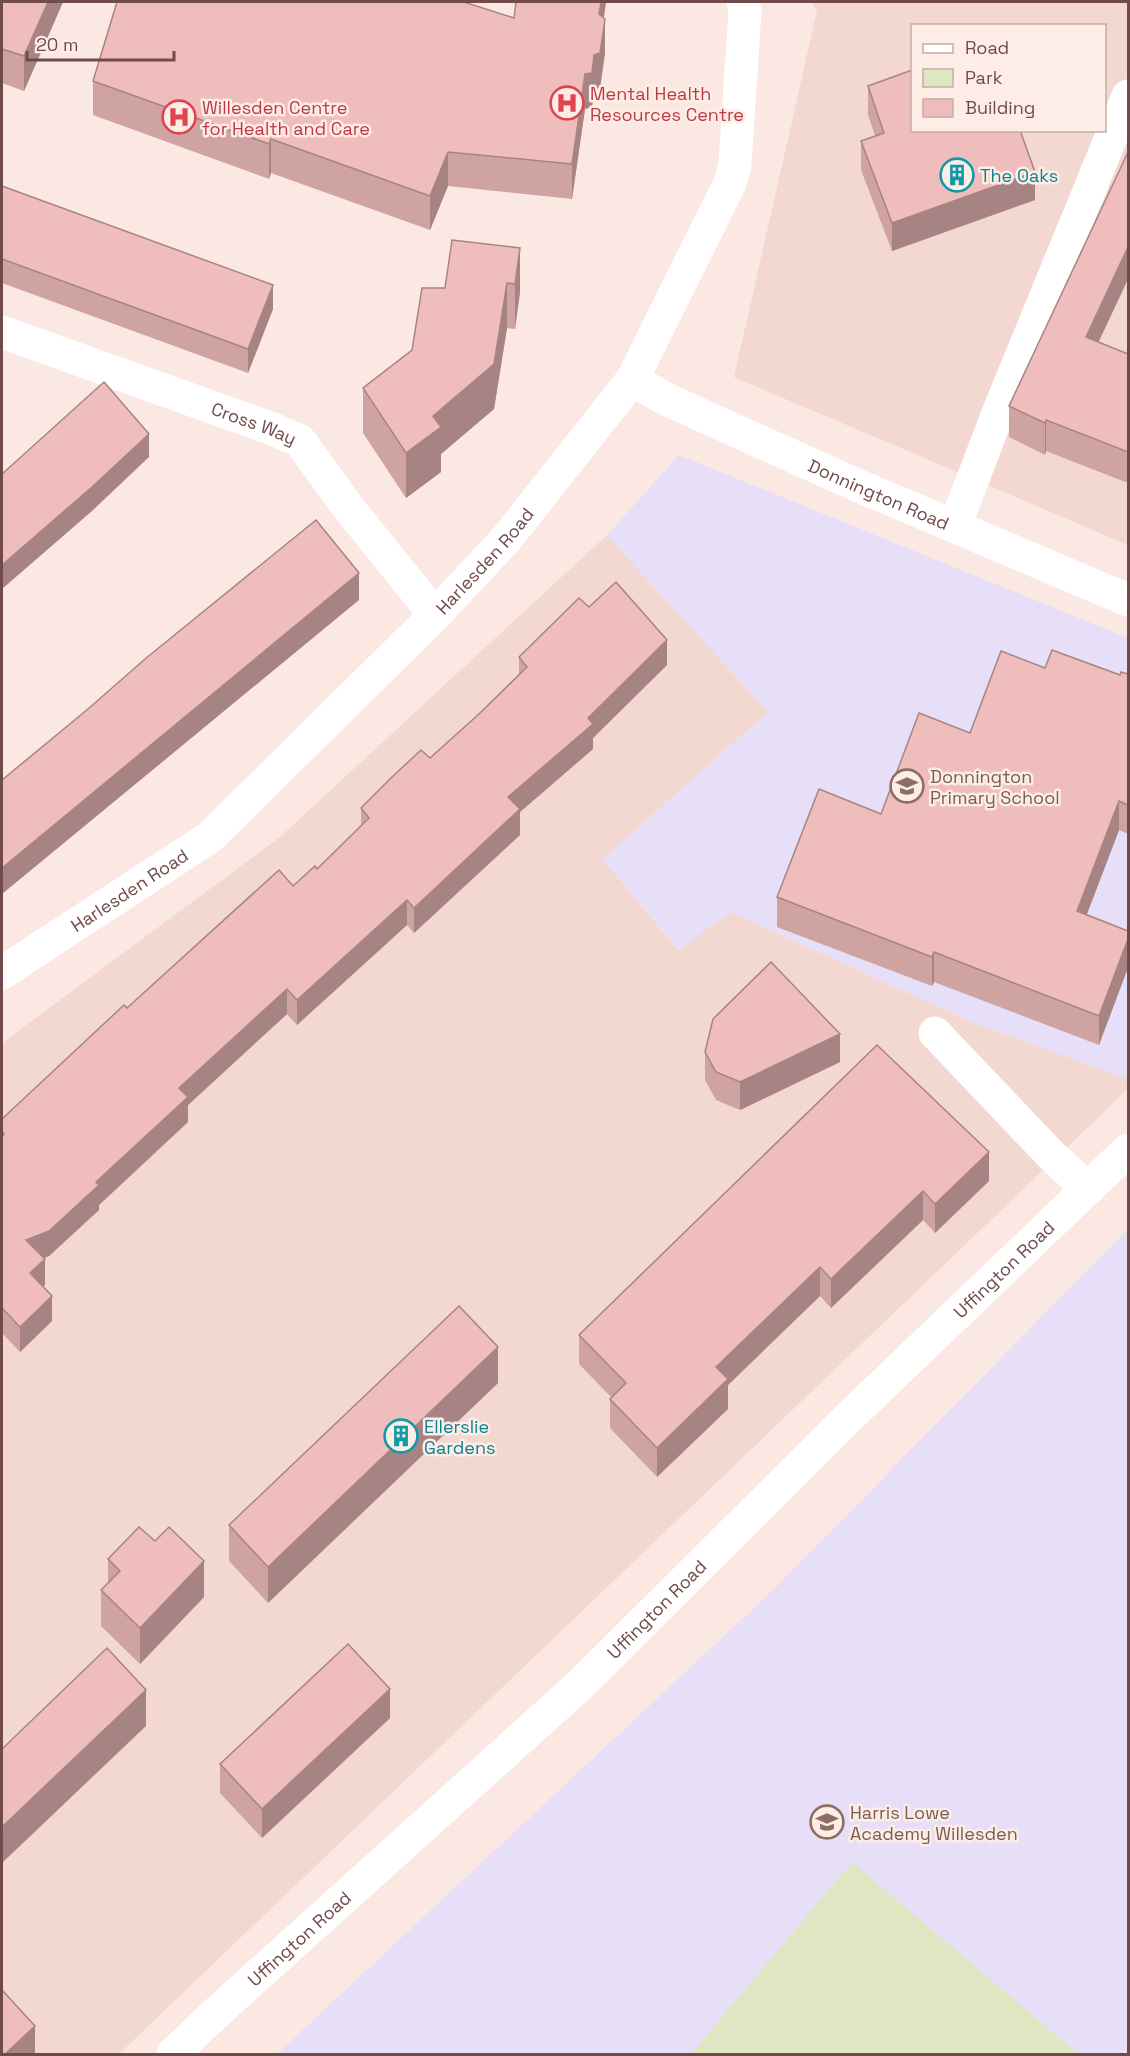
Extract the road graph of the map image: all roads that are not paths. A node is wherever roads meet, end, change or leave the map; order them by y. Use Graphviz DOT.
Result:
graph roads {
  1 [pos="743,2"];
  2 [pos="1128,96"];
  3 [pos="2,332"];
  4 [pos="632,380"];
  5 [pos="955,526"];
  6 [pos="1128,600"];
  7 [pos="435,615"];
  8 [pos="2,973"];
  9 [pos="935,1033"];
  10 [pos="1128,1150"];
  11 [pos="1088,1189"];
  12 [pos="173,2055"];
  1 -- 4 [label="street, Harlesden Road"];
  2 -- 5 [label="street"];
  3 -- 7 [label="street, Cross Way"];
  4 -- 5 [label="street, Donnington Road"];
  4 -- 7 [label="street, Harlesden Road"];
  5 -- 6 [label="street, Donnington Road"];
  7 -- 8 [label="street, Harlesden Road"];
  9 -- 11 [label="street"];
  10 -- 11 [label="street, Uffington Road"];
  11 -- 12 [label="street, Uffington Road"];
}
